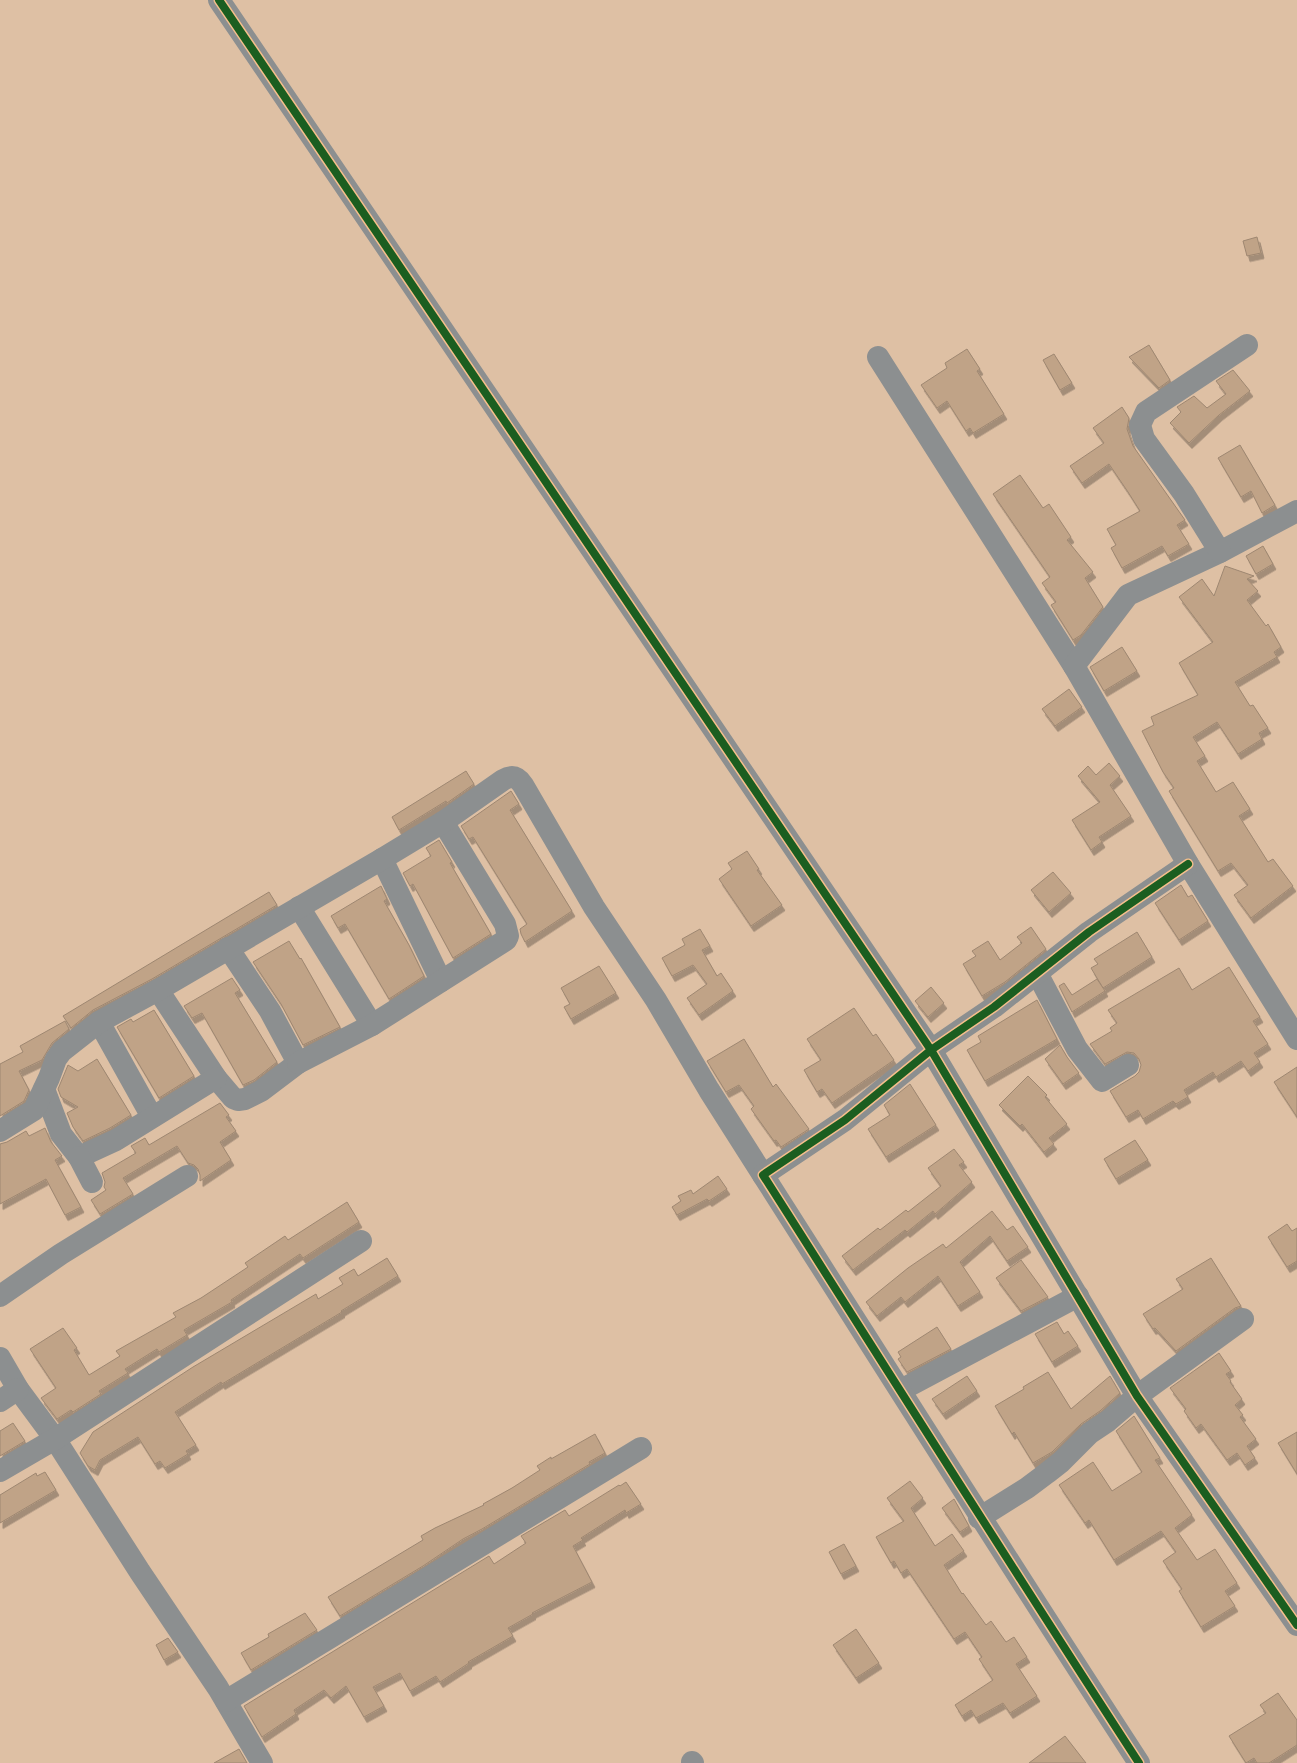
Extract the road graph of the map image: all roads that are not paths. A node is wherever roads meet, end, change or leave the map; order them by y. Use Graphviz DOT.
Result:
graph roads {
  1 [pos="219,0"];
  2 [pos="1247,345"];
  3 [pos="878,357"];
  4 [pos="1297,511"];
  5 [pos="1220,552"];
  6 [pos="1074,666"];
  7 [pos="443,822"];
  8 [pos="382,859"];
  9 [pos="1188,864"];
  10 [pos="299,907"];
  11 [pos="228,948"];
  12 [pos="1037,973"];
  13 [pos="441,981"];
  14 [pos="158,990"];
  15 [pos="99,1022"];
  16 [pos="372,1024"];
  17 [pos="1297,1039"];
  18 [pos="930,1050"];
  19 [pos="298,1063"];
  20 [pos="1128,1065"];
  21 [pos="216,1078"];
  22 [pos="44,1089"];
  23 [pos="152,1117"];
  24 [pos="0,1131"];
  25 [pos="79,1157"];
  26 [pos="763,1175"];
  27 [pos="187,1176"];
  28 [pos="92,1182"];
  29 [pos="361,1241"];
  30 [pos="0,1296"];
  31 [pos="1078,1296"];
  32 [pos="1243,1319"];
  33 [pos="0,1358"];
  34 [pos="901,1390"];
  35 [pos="9,1395"];
  36 [pos="1137,1396"];
  37 [pos="55,1439"];
  38 [pos="641,1448"];
  39 [pos="0,1471"];
  40 [pos="980,1518"];
  41 [pos="1297,1625"];
  42 [pos="226,1701"];
  43 [pos="262,1763"];
  44 [pos="1139,1763"];
  1 -- 18 [label="street"];
  2 -- 5 [label="street"];
  3 -- 6 [label="street"];
  4 -- 5 [label="street"];
  5 -- 6 [label="street"];
  6 -- 9 [label="street"];
  7 -- 8 [label="street"];
  7 -- 13 [label="street"];
  7 -- 26 [label="street"];
  8 -- 10 [label="street"];
  8 -- 13 [label="street"];
  9 -- 12 [label="street"];
  9 -- 17 [label="street"];
  10 -- 11 [label="street"];
  10 -- 16 [label="street"];
  11 -- 14 [label="street"];
  11 -- 19 [label="street"];
  12 -- 18 [label="street"];
  12 -- 20 [label="street"];
  13 -- 16 [label="street"];
  14 -- 15 [label="street"];
  14 -- 21 [label="street"];
  15 -- 22 [label="street"];
  15 -- 23 [label="street"];
  16 -- 19 [label="street"];
  18 -- 26 [label="street"];
  18 -- 31 [label="street"];
  19 -- 21 [label="street"];
  21 -- 23 [label="street"];
  22 -- 24 [label="street"];
  22 -- 25 [label="street"];
  23 -- 25 [label="street"];
  25 -- 28 [label="street"];
  26 -- 34 [label="street"];
  27 -- 30 [label="street"];
  29 -- 37 [label="street"];
  31 -- 34 [label="street"];
  31 -- 36 [label="street"];
  32 -- 36 [label="street"];
  33 -- 35 [label="street"];
  34 -- 40 [label="street"];
  35 -- 37 [label="street"];
  36 -- 40 [label="street"];
  36 -- 41 [label="street"];
  37 -- 39 [label="street"];
  37 -- 42 [label="street"];
  38 -- 42 [label="street"];
  40 -- 44 [label="street"];
  42 -- 43 [label="street"];
}
